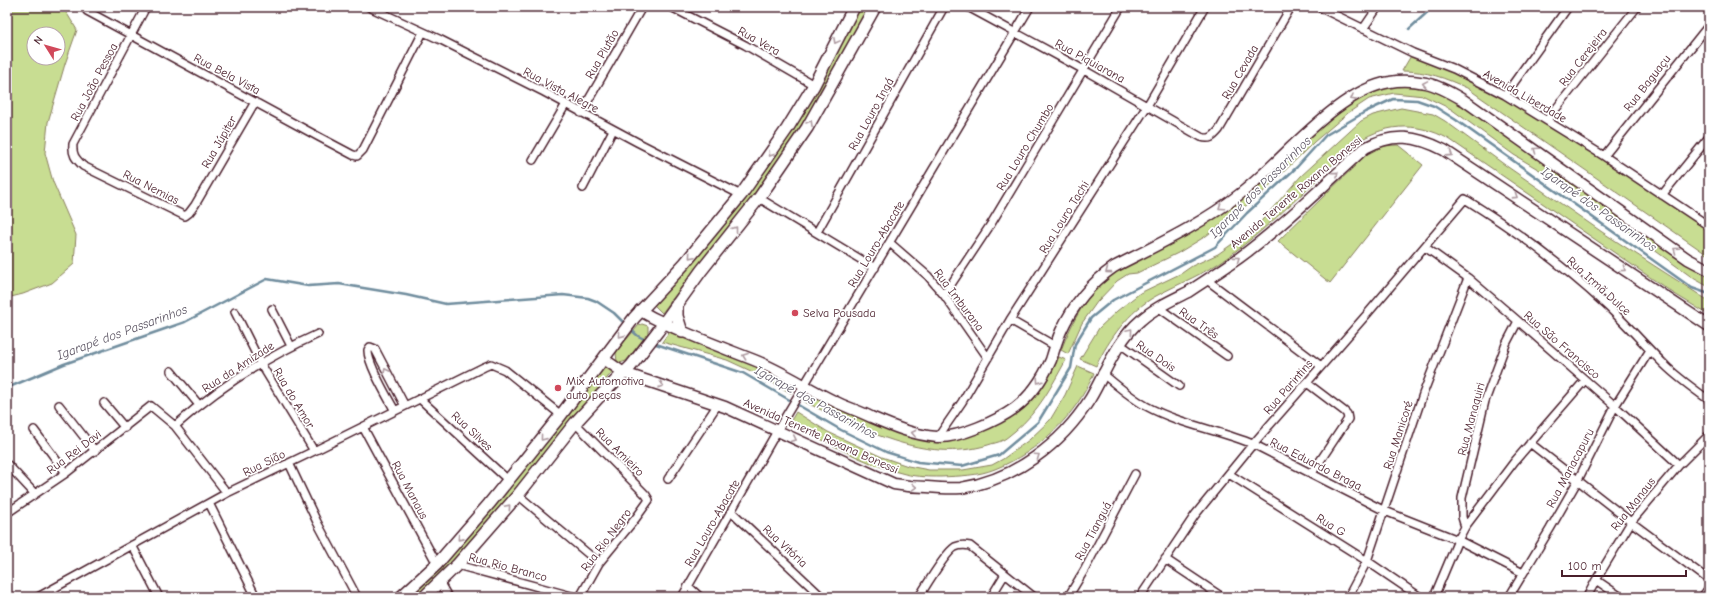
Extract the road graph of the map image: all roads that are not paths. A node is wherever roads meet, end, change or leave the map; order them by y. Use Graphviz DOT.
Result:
graph roads {
  1 [pos="146,7"];
  2 [pos="369,7"];
  3 [pos="642,7"];
  4 [pos="671,7"];
  5 [pos="854,7"];
  6 [pos="875,7"];
  7 [pos="944,7"];
  8 [pos="968,7"];
  9 [pos="1030,7"];
  10 [pos="1121,7"];
  11 [pos="1205,7"];
  12 [pos="1291,7"];
  13 [pos="1319,7"];
  14 [pos="1378,7"];
  15 [pos="1568,7"];
  16 [pos="1637,7"];
  17 [pos="87,11"];
  18 [pos="1709,25"];
  19 [pos="1362,29"];
  20 [pos="423,32"];
  21 [pos="1015,32"];
  22 [pos="131,35"];
  23 [pos="1084,70"];
  24 [pos="814,85"];
  25 [pos="1505,95"];
  26 [pos="255,102"];
  27 [pos="566,104"];
  28 [pos="1147,106"];
  29 [pos="582,113"];
  30 [pos="1547,120"];
  31 [pos="613,130"];
  32 [pos="1201,137"];
  33 [pos="1709,137"];
  34 [pos="1604,156"];
  35 [pos="533,160"];
  36 [pos="83,166"];
  37 [pos="583,188"];
  38 [pos="202,194"];
  39 [pos="741,195"];
  40 [pos="1662,195"];
  41 [pos="759,198"];
  42 [pos="1465,199"];
  43 [pos="1709,226"];
  44 [pos="817,232"];
  45 [pos="890,243"];
  46 [pos="1425,247"];
  47 [pos="875,268"];
  48 [pos="1709,270"];
  49 [pos="1468,278"];
  50 [pos="1207,280"];
  51 [pos="944,295"];
  52 [pos="677,304"];
  53 [pos="1159,308"];
  54 [pos="272,309"];
  55 [pos="235,312"];
  56 [pos="637,314"];
  57 [pos="1010,320"];
  58 [pos="1518,321"];
  59 [pos="1709,326"];
  60 [pos="660,327"];
  61 [pos="682,332"];
  62 [pos="318,334"];
  63 [pos="1120,344"];
  64 [pos="291,346"];
  65 [pos="1055,346"];
  66 [pos="1650,350"];
  67 [pos="606,355"];
  68 [pos="1227,356"];
  69 [pos="988,358"];
  70 [pos="261,364"];
  71 [pos="1321,366"];
  72 [pos="627,369"];
  73 [pos="171,371"];
  74 [pos="1102,373"];
  75 [pos="1585,380"];
  76 [pos="1306,383"];
  77 [pos="1179,386"];
  78 [pos="802,390"];
  79 [pos="420,399"];
  80 [pos="1709,400"];
  81 [pos="104,404"];
  82 [pos="718,404"];
  83 [pos="59,405"];
  84 [pos="199,405"];
  85 [pos="405,406"];
  86 [pos="1615,406"];
  87 [pos="395,411"];
  88 [pos="561,416"];
  89 [pos="575,423"];
  90 [pos="175,426"];
  91 [pos="363,427"];
  92 [pos="125,428"];
  93 [pos="34,430"];
  94 [pos="777,431"];
  95 [pos="1709,435"];
  96 [pos="938,437"];
  97 [pos="1530,443"];
  98 [pos="1253,444"];
  99 [pos="95,451"];
  100 [pos="314,451"];
  101 [pos="289,463"];
  102 [pos="8,465"];
  103 [pos="1679,465"];
  104 [pos="66,473"];
  105 [pos="1312,473"];
  106 [pos="1135,474"];
  107 [pos="1229,474"];
  108 [pos="668,479"];
  109 [pos="508,480"];
  110 [pos="1578,480"];
  111 [pos="226,493"];
  112 [pos="35,494"];
  113 [pos="518,495"];
  114 [pos="648,498"];
  115 [pos="209,503"];
  116 [pos="1385,511"];
  117 [pos="732,512"];
  118 [pos="7,513"];
  119 [pos="1630,522"];
  120 [pos="1465,527"];
  121 [pos="1458,540"];
  122 [pos="132,545"];
  123 [pos="1165,559"];
  124 [pos="1368,561"];
  125 [pos="599,563"];
  126 [pos="437,564"];
  127 [pos="457,565"];
  128 [pos="1523,572"];
  129 [pos="1005,574"];
  130 [pos="1596,580"];
  131 [pos="1709,580"];
  132 [pos="440,583"];
  133 [pos="688,586"];
  134 [pos="1709,588"];
  135 [pos="53,589"];
  136 [pos="1212,590"];
  137 [pos="38,597"];
  138 [pos="57,597"];
  139 [pos="159,597"];
  140 [pos="256,597"];
  141 [pos="358,597"];
  142 [pos="401,597"];
  143 [pos="424,597"];
  144 [pos="448,597"];
  145 [pos="575,597"];
  146 [pos="580,597"];
  147 [pos="682,597"];
  148 [pos="700,597"];
  149 [pos="822,597"];
  150 [pos="919,597"];
  151 [pos="991,597"];
  152 [pos="1034,597"];
  153 [pos="1068,597"];
  154 [pos="1140,597"];
  155 [pos="1207,597"];
  156 [pos="1222,597"];
  157 [pos="1348,597"];
  158 [pos="1420,597"];
  159 [pos="1434,597"];
  160 [pos="1509,597"];
  161 [pos="1587,597"];
  162 [pos="1621,597"];
  163 [pos="1702,597"];
  1 -- 22 [label="street, Rua João Pessoa"];
  2 -- 20 [label="street, Rua Vista Alegre"];
  3 -- 29 [label="street, Rua Plutão"];
  4 -- 24 [label="street, Rua Vera"];
  5 -- 24 [label="main road, one-way"];
  41 -- 6 [label="main road, one-way"];
  7 -- 44 [label="street, Rua Louro Ingá"];
  8 -- 21 [label="street, Rua Piquiarana"];
  9 -- 21 [label="street, Rua Louro-Abacate"];
  10 -- 23 [label="street, Rua Louro Chumbo"];
  11 -- 28 [label="street, Rua Louro Tachi"];
  12 -- 32 [label="street, Rua Cevada"];
  13 -- 19 [label="street, Avenida Liberdade"];
  14 -- 19 [label="street"];
  15 -- 25 [label="street"];
  16 -- 30 [label="street, Rua Cerejeira"];
  17 -- 22 [label="street, Rua Bela Vista"];
  18 -- 34 [label="street, Rua Baguaçu"];
  19 -- 25 [label="street, Avenida Liberdade"];
  20 -- 26 [label="street, Rua Bela Vista"];
  20 -- 27 [label="street, Rua Vista Alegre"];
  21 -- 23 [label="street, Rua Piquiarana"];
  21 -- 45 [label="street, Rua Louro-Abacate"];
  22 -- 26 [label="street, Rua Bela Vista"];
  22 -- 36 [label="street, Rua João Pessoa"];
  23 -- 28 [label="street, Rua Piquiarana"];
  23 -- 51 [label="street, Rua Louro Chumbo"];
  24 -- 39 [label="main road, one-way"];
  25 -- 30 [label="street, Avenida Liberdade"];
  26 -- 38 [label="street, Rua Júpiter"];
  27 -- 29 [label="street, Rua Vista Alegre"];
  27 -- 35 [label="street"];
  28 -- 32 [label="street, Rua Piquiarana"];
  28 -- 57 [label="street, Rua Louro Tachi"];
  29 -- 31 [label="street, Rua Vista Alegre"];
  30 -- 34 [label="street, Avenida Liberdade"];
  31 -- 37 [label="street"];
  31 -- 39 [label="street, Rua Vista Alegre"];
  33 -- 40 [label="street"];
  34 -- 40 [label="street, Avenida Liberdade"];
  36 -- 38 [label="street, Rua Nemias"];
  39 -- 56 [label="main road, one-way"];
  40 -- 43 [label="street, Avenida Liberdade"];
  41 -- 44 [label="street"];
  52 -- 41 [label="main road, one-way"];
  42 -- 46 [label="street, Rua Parintins"];
  42 -- 66 [label="street, Rua Irmã Dulce"];
  44 -- 47 [label="street"];
  45 -- 47 [label="street, Rua Louro-Abacate"];
  45 -- 51 [label="street, Rua Imburana"];
  46 -- 49 [label="street, Rua São Francisco"];
  46 -- 71 [label="street, Rua Parintins"];
  47 -- 78 [label="street, Rua Louro-Abacate"];
  48 -- 65 [label="street, one-way"];
  49 -- 58 [label="street, Rua São Francisco"];
  49 -- 116 [label="street, Rua Manicoré"];
  50 -- 53 [label="street, Avenida Tenente Roxana Bonessi"];
  50 -- 59 [label="street, Avenida Tenente Roxana Bonessi, one-way"];
  50 -- 71 [label="street"];
  51 -- 69 [label="street, Rua Imburana"];
  52 -- 60 [label="main road"];
  52 -- 61 [label="main road"];
  63 -- 53 [label="street, Avenida Tenente Roxana Bonessi, one-way"];
  53 -- 68 [label="street, Rua Três"];
  54 -- 64 [label="street"];
  55 -- 70 [label="street, Rua do Amor"];
  56 -- 60 [label="street"];
  56 -- 67 [label="main road, one-way"];
  57 -- 65 [label="street"];
  57 -- 69 [label="street, Rua Louro Tachi"];
  58 -- 75 [label="street, Rua São Francisco"];
  58 -- 120 [label="street, Rua Manaquiri"];
  60 -- 61 [label="street"];
  60 -- 72 [label="main road"];
  78 -- 61 [label="street, one-way"];
  62 -- 64 [label="street, Rua da Amizade"];
  63 -- 74 [label="street, Avenida Tenente Roxana Bonessi"];
  63 -- 77 [label="street, Rua Dois"];
  64 -- 70 [label="street, Rua da Amizade"];
  65 -- 96 [label="street, one-way"];
  66 -- 80 [label="street, Rua Irmã Dulce"];
  66 -- 86 [label="street, Rua Manacapuru"];
  67 -- 72 [label="street, Avenida Tenente Roxana Bonessi"];
  67 -- 88 [label="main road"];
  69 -- 96 [label="street, Rua Louro Tachi"];
  70 -- 84 [label="street, Rua da Amizade"];
  70 -- 100 [label="street, Rua do Amor"];
  71 -- 76 [label="street, Rua Parintins"];
  72 -- 82 [label="street, Avenida Tenente Roxana Bonessi, one-way"];
  72 -- 89 [label="main road"];
  73 -- 84 [label="street"];
  94 -- 74 [label="street, Avenida Tenente Roxana Bonessi, one-way"];
  74 -- 98 [label="street, Rua Eduardo Braga"];
  75 -- 86 [label="street, Rua São Francisco"];
  75 -- 97 [label="street"];
  76 -- 98 [label="street, Rua Parintins"];
  76 -- 105 [label="street"];
  78 -- 94 [label="street, Rua Louro-Abacate"];
  96 -- 78 [label="street, one-way"];
  79 -- 85 [label="street, Rua Sião"];
  79 -- 88 [label="street, Rua Sião"];
  79 -- 109 [label="street, Rua Silves"];
  81 -- 92 [label="street"];
  82 -- 94 [label="street, Avenida Tenente Roxana Bonessi"];
  82 -- 108 [label="street"];
  83 -- 99 [label="street"];
  84 -- 90 [label="street, Rua da Amizade"];
  85 -- 87 [label="street, Rua Sião"];
  85 -- 87 [label="street, one-way"];
  86 -- 103 [label="street, Rua São Francisco"];
  86 -- 110 [label="street, Rua Manacapuru"];
  87 -- 91 [label="street, Rua Sião"];
  88 -- 109 [label="main road, one-way"];
  89 -- 113 [label="main road"];
  89 -- 114 [label="street, Rua Amieiro"];
  90 -- 92 [label="street, Rua Rei Davi"];
  90 -- 111 [label="street"];
  91 -- 100 [label="street, Rua Sião"];
  91 -- 126 [label="street, Rua Manaus"];
  92 -- 99 [label="street, Rua Rei Davi"];
  93 -- 104 [label="street"];
  94 -- 117 [label="street, Rua Louro-Abacate"];
  95 -- 103 [label="street, Rua Manaus"];
  97 -- 110 [label="street"];
  97 -- 120 [label="street"];
  98 -- 105 [label="street, Rua Eduardo Braga"];
  98 -- 107 [label="street, Rua Parintins"];
  99 -- 104 [label="street, Rua Rei Davi"];
  100 -- 101 [label="street, Rua Sião"];
  101 -- 111 [label="street, Rua Sião"];
  101 -- 141 [label="street"];
  102 -- 112 [label="street"];
  103 -- 119 [label="street, Rua Manaus"];
  104 -- 112 [label="street, Rua Rei Davi"];
  105 -- 116 [label="street, Rua Eduardo Braga"];
  106 -- 153 [label="street, Rua Tianguá"];
  107 -- 123 [label="street, Rua Parintins"];
  107 -- 124 [label="street, Rua G"];
  109 -- 126 [label="main road, one-way"];
  110 -- 119 [label="street"];
  110 -- 128 [label="street, Rua Manacapuru"];
  111 -- 115 [label="street, Rua Sião"];
  112 -- 118 [label="street, Rua Rei Davi"];
  113 -- 125 [label="street"];
  127 -- 113 [label="main road, one-way"];
  114 -- 125 [label="street, Rua Rio Negro"];
  115 -- 122 [label="street, Rua Sião"];
  115 -- 140 [label="street"];
  116 -- 121 [label="street, Rua Eduardo Braga"];
  116 -- 124 [label="street, Rua Manicoré"];
  117 -- 133 [label="street, Rua Louro-Abacate"];
  117 -- 149 [label="street, Rua Vitória"];
  119 -- 130 [label="street, Rua Manaus"];
  119 -- 131 [label="street"];
  120 -- 121 [label="street"];
  121 -- 128 [label="street, Rua Eduardo Braga"];
  121 -- 159 [label="street"];
  122 -- 135 [label="street, Rua Sião"];
  122 -- 139 [label="street"];
  123 -- 136 [label="street"];
  123 -- 154 [label="street, Rua Parintins"];
  124 -- 157 [label="street, Rua Manicoré"];
  124 -- 158 [label="street, Rua G"];
  125 -- 146 [label="street, Rua Rio Negro"];
  126 -- 142 [label="main road"];
  127 -- 132 [label="main road"];
  127 -- 145 [label="street, Rua Rio Branco"];
  128 -- 160 [label="street, Rua Manacapuru"];
  129 -- 150 [label="street"];
  129 -- 151 [label="street"];
  129 -- 152 [label="street"];
  130 -- 161 [label="street, Rua Manaus"];
  130 -- 162 [label="street"];
  132 -- 143 [label="main road"];
  132 -- 144 [label="street"];
  133 -- 147 [label="street, Rua Louro-Abacate"];
  133 -- 148 [label="street"];
  134 -- 163 [label="street"];
  135 -- 137 [label="street, Rua Sião"];
  135 -- 138 [label="street"];
  136 -- 155 [label="street"];
  136 -- 156 [label="street"];
}
